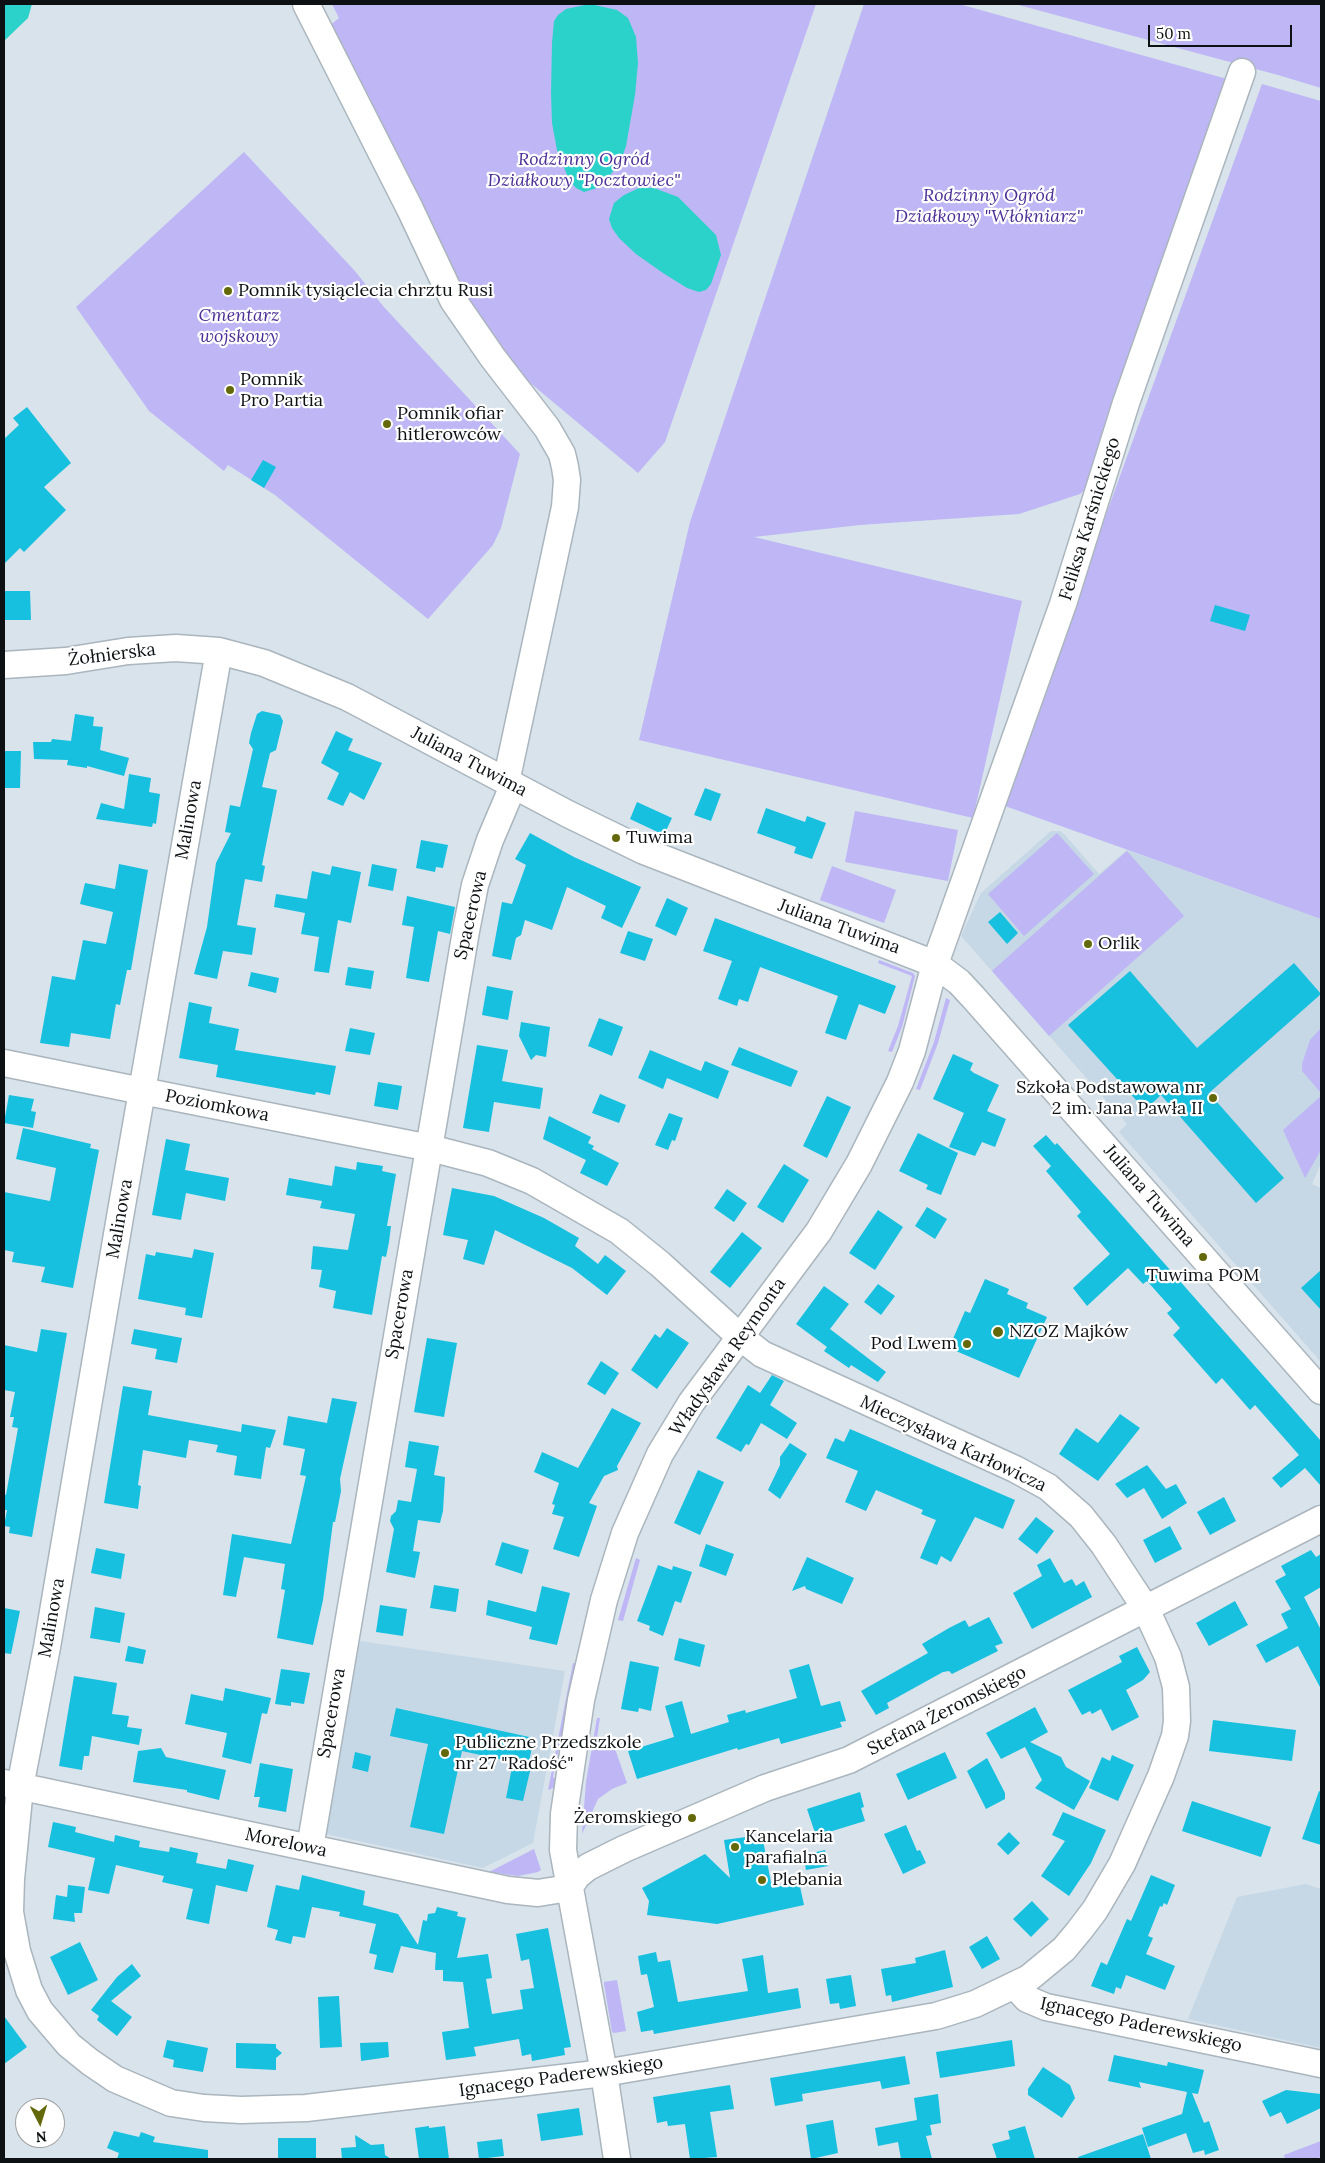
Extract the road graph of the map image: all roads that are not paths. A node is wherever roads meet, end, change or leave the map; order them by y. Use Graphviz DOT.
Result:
graph roads {
  1 [pos="306,4"];
  2 [pos="1242,72"];
  3 [pos="219,651"];
  4 [pos="4,665"];
  5 [pos="510,784"];
  6 [pos="935,964"];
  7 [pos="4,1063"];
  8 [pos="142,1091"];
  9 [pos="430,1148"];
  10 [pos="739,1336"];
  11 [pos="1321,1391"];
  12 [pos="1321,1519"];
  13 [pos="1146,1609"];
  14 [pos="12,1785"];
  15 [pos="310,1848"];
  16 [pos="569,1888"];
  17 [pos="1014,1986"];
  18 [pos="1321,2064"];
  19 [pos="604,2073"];
  20 [pos="617,2159"];
  1 -- 5 [label="street, Spacerowa"];
  2 -- 6 [label="street, Feliksa Karśnickiego"];
  3 -- 4 [label="street, Żołnierska"];
  3 -- 5 [label="street, Juliana Tuwima"];
  3 -- 8 [label="street, Malinowa"];
  5 -- 6 [label="street, Juliana Tuwima"];
  5 -- 9 [label="street, Spacerowa"];
  6 -- 10 [label="street, Władysława Reymonta"];
  6 -- 11 [label="street, Juliana Tuwima"];
  7 -- 8 [label="street, Poziomkowa"];
  8 -- 9 [label="street, Poziomkowa"];
  8 -- 14 [label="street, Malinowa"];
  9 -- 10 [label="street, Mieczysława Karłowicza"];
  9 -- 15 [label="street, Spacerowa"];
  10 -- 13 [label="street, Mieczysława Karłowicza"];
  10 -- 16 [label="street, Władysława Reymonta"];
  12 -- 13 [label="street, Stefana Żeromskiego"];
  13 -- 16 [label="street, Stefana Żeromskiego"];
  13 -- 17 [label="street, Mieczysława Karłowicza"];
  14 -- 15 [label="street, Morelowa"];
  14 -- 19 [label="street, Ignacego Paderewskiego"];
  15 -- 16 [label="street, Morelowa"];
  16 -- 19 [label="street, Władysława Reymonta"];
  17 -- 18 [label="street, Ignacego Paderewskiego"];
  17 -- 19 [label="street, Ignacego Paderewskiego"];
  19 -- 20 [label="street, Władysława Reymonta"];
}
